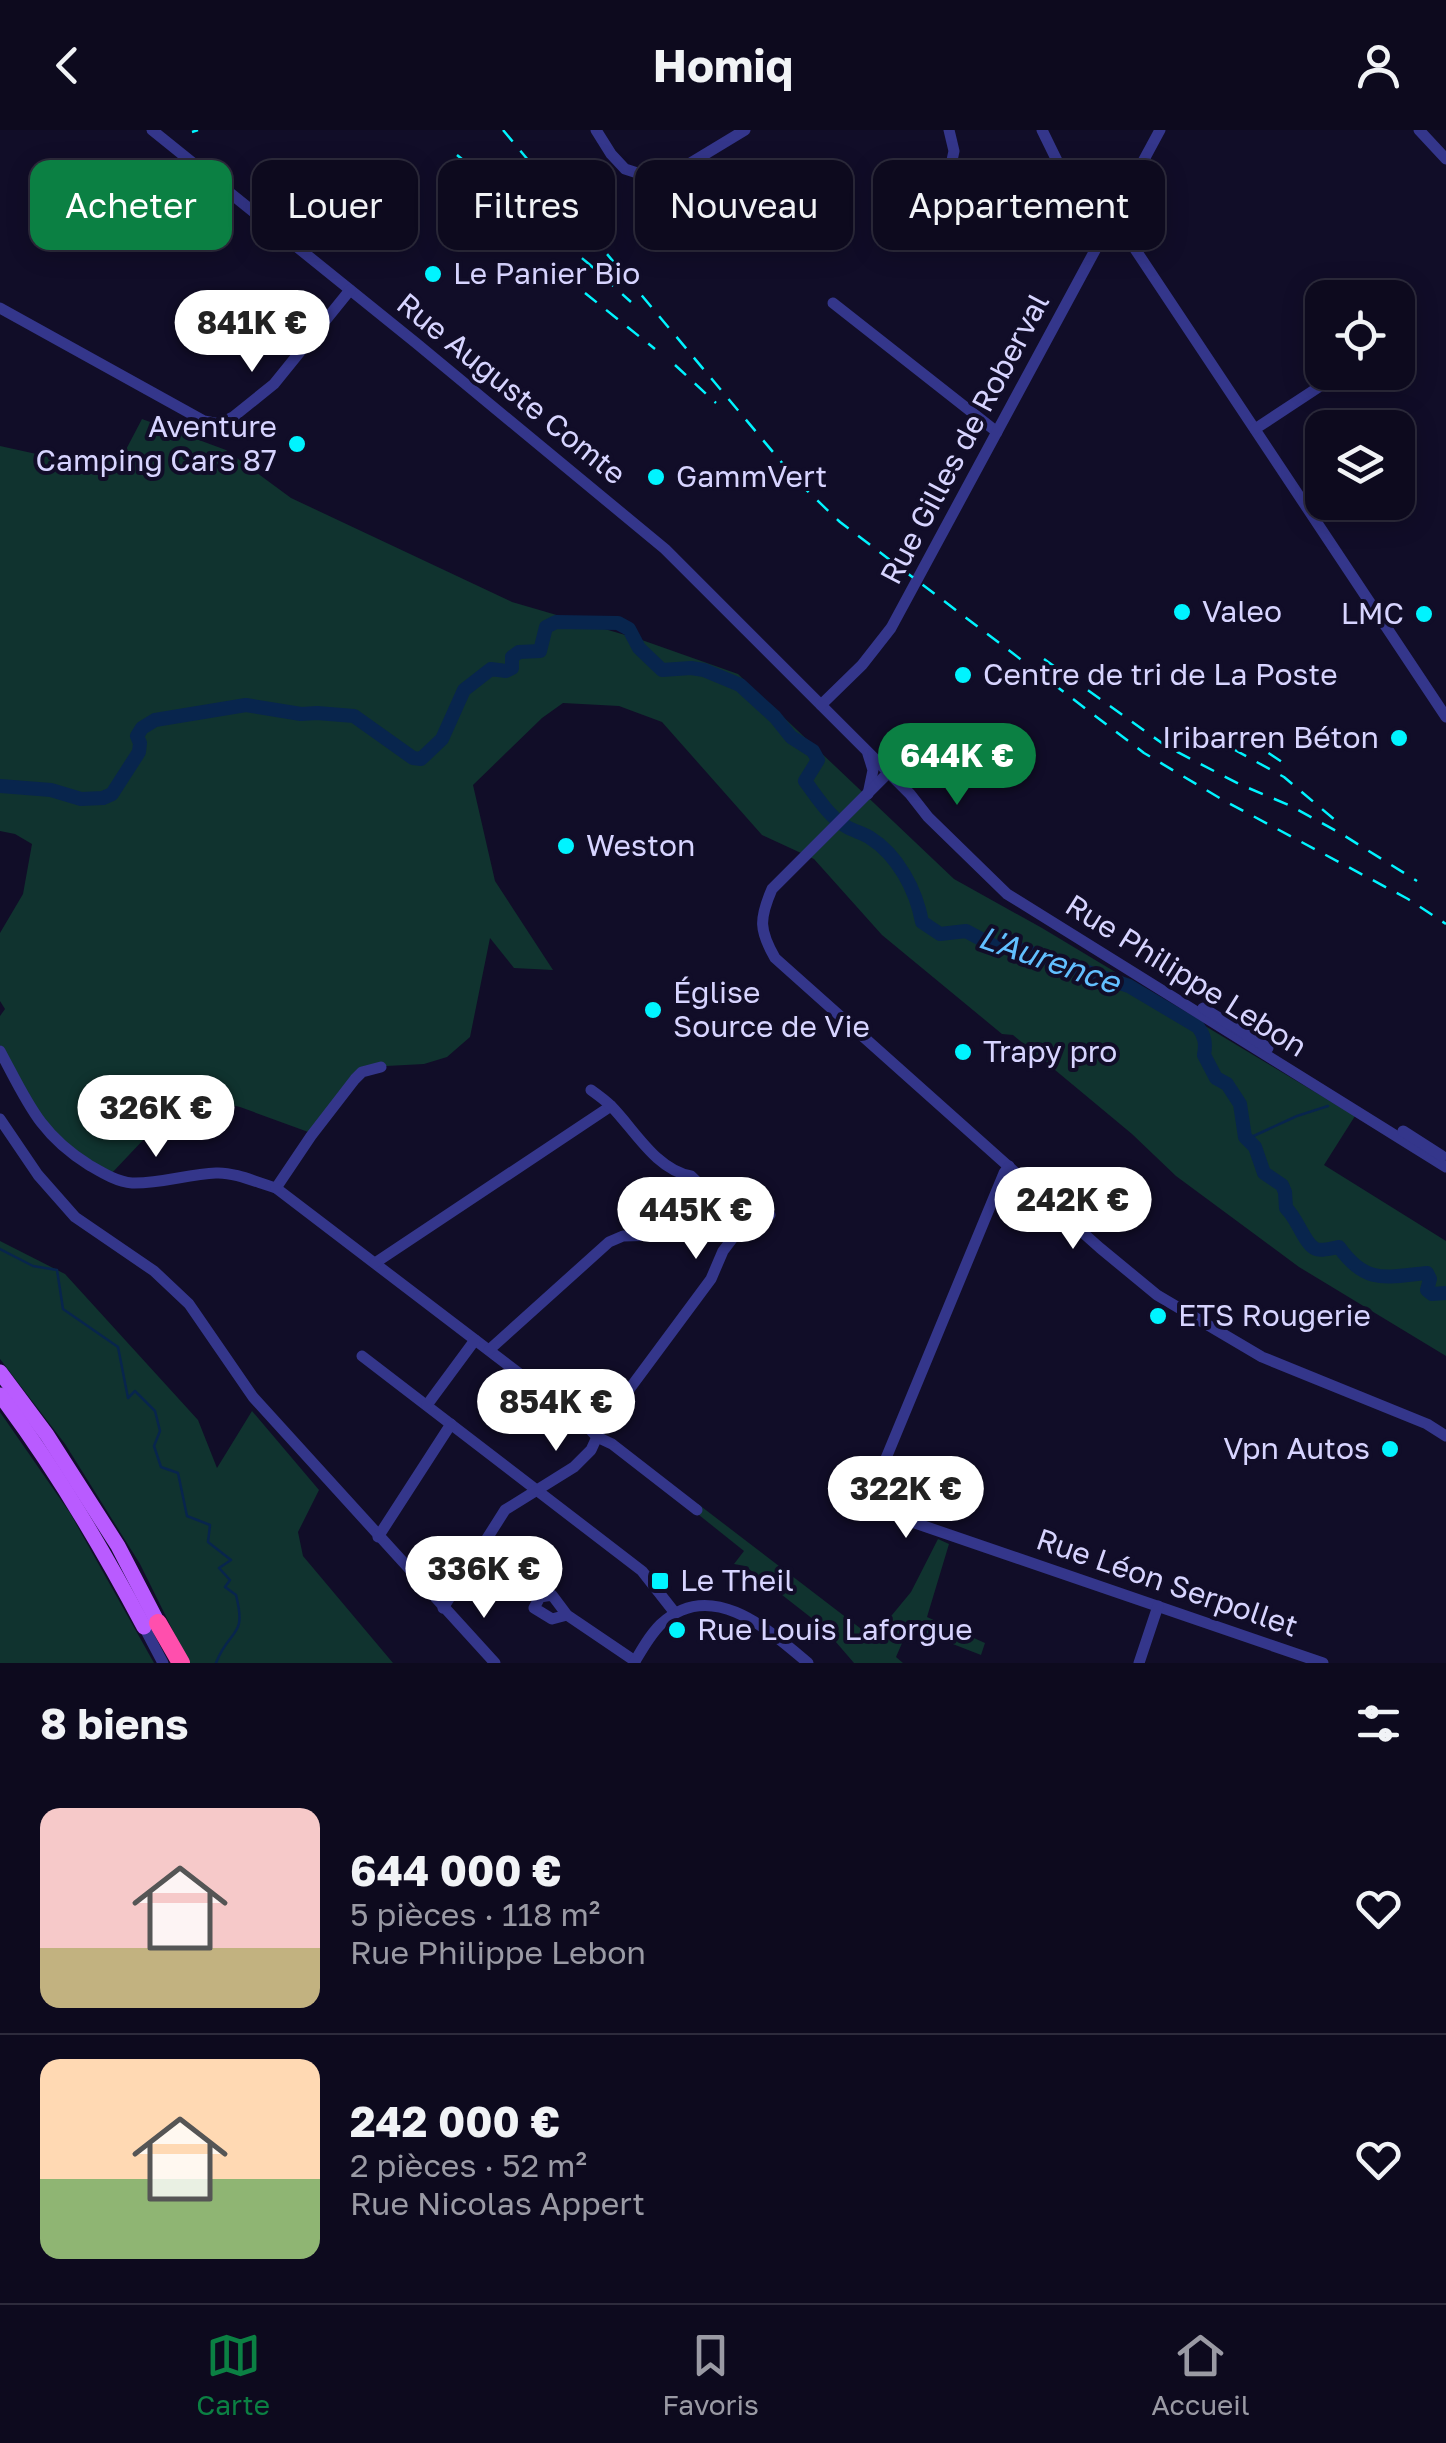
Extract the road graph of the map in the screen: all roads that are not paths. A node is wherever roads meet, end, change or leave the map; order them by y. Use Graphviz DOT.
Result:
graph roads {
  1 [pos="152,130"];
  2 [pos="596,130"];
  3 [pos="745,130"];
  4 [pos="948,130"];
  5 [pos="1042,130"];
  6 [pos="1160,130"];
  7 [pos="1419,130"];
  8 [pos="1446,159"];
  9 [pos="952,160"];
  10 [pos="1056,160"];
  11 [pos="1144,160"];
  12 [pos="1095,250"];
  13 [pos="1136,250"];
  14 [pos="350,290"];
  15 [pos="833,303"];
  16 [pos="0,308"];
  17 [pos="1314,390"];
  18 [pos="1254,430"];
  19 [pos="996,432"];
  20 [pos="841,686"];
  21 [pos="803,688"];
  22 [pos="821,704"];
  23 [pos="1446,717"];
  24 [pos="840,724"];
  25 [pos="866,750"];
  26 [pos="888,773"];
  27 [pos="910,794"];
  28 [pos="868,795"];
  29 [pos="919,804"];
  30 [pos="0,1052"];
  31 [pos="381,1067"];
  32 [pos="591,1090"];
  33 [pos="611,1106"];
  34 [pos="0,1119"];
  35 [pos="1446,1158"];
  36 [pos="1010,1166"];
  37 [pos="1446,1167"];
  38 [pos="703,1187"];
  39 [pos="276,1188"];
  40 [pos="770,1214"];
  41 [pos="742,1226"];
  42 [pos="375,1262"];
  43 [pos="475,1340"];
  44 [pos="489,1350"];
  45 [pos="362,1356"];
  46 [pos="0,1372"];
  47 [pos="0,1395"];
  48 [pos="428,1405"];
  49 [pos="451,1424"];
  50 [pos="1446,1436"];
  51 [pos="597,1437"];
  52 [pos="537,1489"];
  53 [pos="697,1510"];
  54 [pos="378,1537"];
  55 [pos="1158,1606"];
  56 [pos="443,1608"];
  57 [pos="675,1614"];
  58 [pos="567,1615"];
  59 [pos="151,1625"];
  60 [pos="634,1662"];
  61 [pos="164,1663"];
  62 [pos="179,1663"];
  63 [pos="494,1663"];
  64 [pos="808,1663"];
  65 [pos="1139,1663"];
  66 [pos="1323,1663"];
  1 -- 14 [label="street, Rue Auguste Comte"];
  2 -- 3 [label="street"];
  4 -- 9 [label="street"];
  5 -- 10 [label="street"];
  6 -- 11 [label="street, Rue Gilles de Roberval"];
  7 -- 8 [label="street"];
  12 -- 19 [label="street, Rue Gilles de Roberval"];
  13 -- 18 [label="street"];
  14 -- 16 [label="street"];
  14 -- 21 [label="street, Rue Auguste Comte"];
  15 -- 19 [label="street"];
  17 -- 18 [label="street"];
  18 -- 23 [label="street"];
  19 -- 20 [label="street, Rue Gilles de Roberval"];
  20 -- 21 [label="street"];
  20 -- 22 [label="street, Rue Gilles de Roberval"];
  20 -- 24 [label="street"];
  21 -- 22 [label="street, Rue Auguste Comte"];
  22 -- 24 [label="street, Rue Philippe Lebon"];
  24 -- 25 [label="street, Rue Philippe Lebon"];
  25 -- 26 [label="street, Rue Philippe Lebon"];
  25 -- 28 [label="street"];
  26 -- 27 [label="street, Rue Philippe Lebon"];
  26 -- 28 [label="street"];
  27 -- 28 [label="street"];
  27 -- 29 [label="street, Rue Philippe Lebon"];
  28 -- 36 [label="street"];
  29 -- 35 [label="street, Rue Philippe Lebon"];
  29 -- 37 [label="street, Rue Philippe Lebon"];
  30 -- 39 [label="street"];
  31 -- 39 [label="street"];
  32 -- 33 [label="street"];
  33 -- 38 [label="street"];
  33 -- 42 [label="street"];
  34 -- 54 [label="street"];
  36 -- 50 [label="street"];
  36 -- 55 [label="street, Rue Léon Serpollet"];
  38 -- 41 [label="street"];
  38 -- 44 [label="street"];
  39 -- 42 [label="street"];
  40 -- 41 [label="street"];
  41 -- 51 [label="street"];
  42 -- 43 [label="street"];
  43 -- 44 [label="street"];
  43 -- 48 [label="street"];
  44 -- 51 [label="street"];
  45 -- 48 [label="street"];
  46 -- 59 [label="main road"];
  47 -- 59 [label="main road"];
  48 -- 49 [label="street"];
  49 -- 52 [label="street"];
  49 -- 54 [label="street"];
  51 -- 52 [label="street"];
  51 -- 53 [label="street"];
  52 -- 56 [label="street"];
  52 -- 57 [label="street"];
  54 -- 56 [label="street"];
  55 -- 65 [label="street"];
  55 -- 66 [label="street, Rue Léon Serpollet"];
  56 -- 63 [label="street"];
  57 -- 60 [label="street"];
  57 -- 64 [label="street"];
  58 -- 60 [label="street"];
  59 -- 61 [label="street"];
  59 -- 62 [label="highway"];
}
